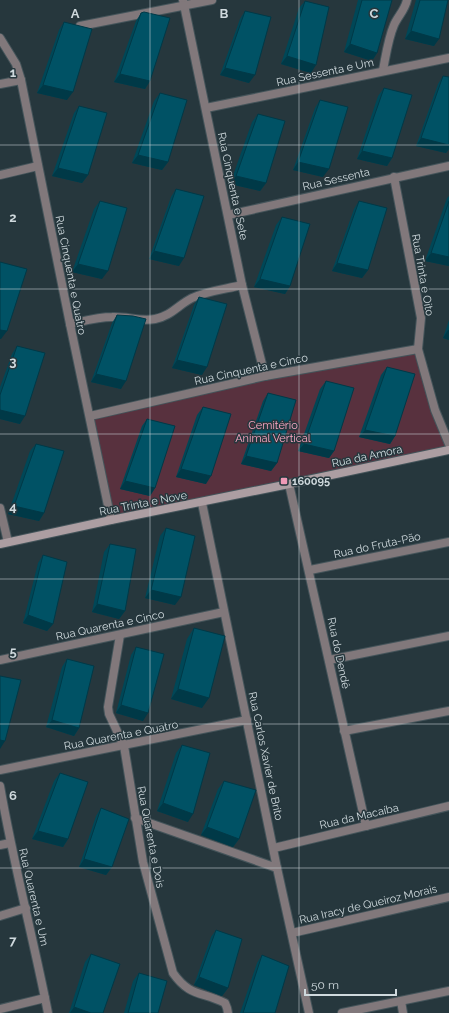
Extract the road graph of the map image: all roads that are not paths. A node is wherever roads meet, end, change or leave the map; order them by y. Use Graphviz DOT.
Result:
graph roads {
  1 [pos="212,0"];
  2 [pos="407,0"];
  3 [pos="184,3"];
  4 [pos="80,26"];
  5 [pos="0,38"];
  6 [pos="449,58"];
  7 [pos="383,70"];
  8 [pos="21,80"];
  9 [pos="0,84"];
  10 [pos="206,108"];
  11 [pos="38,166"];
  12 [pos="449,166"];
  13 [pos="0,175"];
  14 [pos="394,177"];
  15 [pos="228,214"];
  16 [pos="242,285"];
  17 [pos="70,324"];
  18 [pos="418,349"];
  19 [pos="265,376"];
  20 [pos="90,416"];
  21 [pos="449,444"];
  22 [pos="449,450"];
  23 [pos="290,484"];
  24 [pos="202,502"];
  25 [pos="0,508"];
  26 [pos="111,520"];
  27 [pos="449,542"];
  28 [pos="4,543"];
  29 [pos="310,570"];
  30 [pos="224,612"];
  31 [pos="120,635"];
  32 [pos="449,636"];
  33 [pos="0,660"];
  34 [pos="329,660"];
  35 [pos="449,711"];
  36 [pos="247,720"];
  37 [pos="344,731"];
  38 [pos="124,746"];
  39 [pos="0,770"];
  40 [pos="0,786"];
  41 [pos="449,806"];
  42 [pos="135,818"];
  43 [pos="366,826"];
  44 [pos="10,843"];
  45 [pos="0,845"];
  46 [pos="274,848"];
  47 [pos="277,868"];
  48 [pos="449,897"];
  49 [pos="26,908"];
  50 [pos="0,916"];
  51 [pos="292,933"];
  52 [pos="449,990"];
  53 [pos="45,998"];
  54 [pos="401,1001"];
  55 [pos="0,1009"];
  56 [pos="48,1013"];
  57 [pos="228,1013"];
  58 [pos="309,1013"];
  59 [pos="342,1013"];
  60 [pos="403,1013"];
  1 -- 3 [label="street"];
  2 -- 7 [label="street"];
  3 -- 4 [label="street"];
  3 -- 10 [label="street, Rua Cinquenta e Sete"];
  5 -- 8 [label="street, Rua Cinquenta e Quatro"];
  6 -- 7 [label="street, Rua Sessenta e Um"];
  7 -- 10 [label="street, Rua Sessenta e Um"];
  8 -- 9 [label="street"];
  8 -- 11 [label="street, Rua Cinquenta e Quatro"];
  10 -- 15 [label="street, Rua Cinquenta e Sete"];
  11 -- 13 [label="street"];
  11 -- 17 [label="street, Rua Cinquenta e Quatro"];
  12 -- 14 [label="street, Rua Sessenta"];
  14 -- 15 [label="street, Rua Sessenta"];
  14 -- 18 [label="street, Rua Trinta e Oito"];
  15 -- 16 [label="street, Rua Cinquenta e Sete"];
  16 -- 17 [label="street"];
  16 -- 19 [label="street, Rua Cinquenta e Sete"];
  17 -- 20 [label="street, Rua Cinquenta e Quatro"];
  18 -- 19 [label="street, Rua Cinquenta e Cinco"];
  18 -- 21 [label="street, Rua Trinta e Oito"];
  19 -- 20 [label="street, Rua Cinquenta e Cinco"];
  20 -- 26 [label="street, Rua Cinquenta e Quatro"];
  22 -- 23 [label="street, Rua da Amora"];
  23 -- 24 [label="street, Rua Trinta e Nove"];
  23 -- 29 [label="street, Rua do Dendê"];
  24 -- 26 [label="street, Rua Trinta e Nove"];
  24 -- 30 [label="street, Rua Carlos Xavier de Brito"];
  25 -- 28 [label="street"];
  26 -- 28 [label="street, Rua Trinta e Nove"];
  27 -- 29 [label="street, Rua do Fruta-Pão"];
  29 -- 34 [label="street, Rua do Dendê"];
  30 -- 31 [label="street, Rua Quarenta e Cinco"];
  30 -- 36 [label="street, Rua Carlos Xavier de Brito"];
  31 -- 33 [label="street, Rua Quarenta e Cinco"];
  31 -- 38 [label="street, Rua Quarenta e Dois"];
  32 -- 34 [label="street"];
  34 -- 37 [label="street, Rua do Dendê"];
  35 -- 37 [label="street"];
  36 -- 38 [label="street, Rua Quarenta e Quatro"];
  36 -- 46 [label="street, Rua Carlos Xavier de Brito"];
  37 -- 43 [label="street, Rua do Dendê"];
  38 -- 39 [label="street, Rua Quarenta e Quatro"];
  38 -- 42 [label="street, Rua Quarenta e Dois"];
  40 -- 44 [label="street, Rua Quarenta e Um"];
  41 -- 43 [label="street, Rua da Macaíba"];
  42 -- 47 [label="street"];
  42 -- 57 [label="street, Rua Quarenta e Dois"];
  43 -- 46 [label="street, Rua da Macaíba"];
  44 -- 45 [label="street"];
  44 -- 49 [label="street, Rua Quarenta e Um"];
  46 -- 47 [label="street, Rua Carlos Xavier de Brito"];
  47 -- 51 [label="street, Rua Carlos Xavier de Brito"];
  48 -- 51 [label="street, Rua Iracy de Queiroz Morais"];
  49 -- 50 [label="street"];
  49 -- 53 [label="street, Rua Quarenta e Um"];
  51 -- 58 [label="street, Rua Carlos Xavier de Brito"];
  52 -- 54 [label="street"];
  53 -- 55 [label="street"];
  53 -- 56 [label="street, Rua Quarenta e Um"];
  54 -- 59 [label="street"];
  54 -- 60 [label="street"];
}
